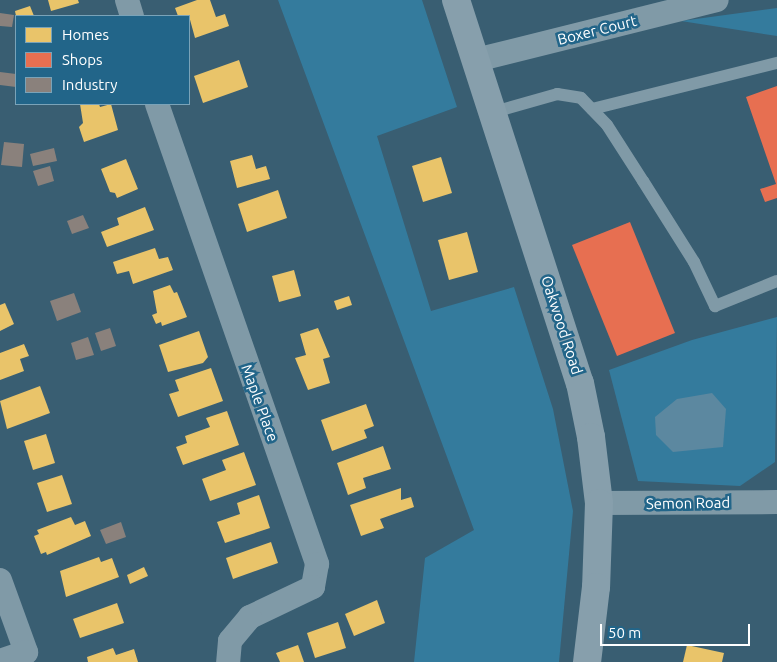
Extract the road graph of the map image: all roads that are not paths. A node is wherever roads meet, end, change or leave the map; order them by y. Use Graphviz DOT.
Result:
graph roads {
  1 [pos="127,0"];
  2 [pos="456,0"];
  3 [pos="717,0"];
  4 [pos="132,15"];
  5 [pos="476,60"];
  6 [pos="777,63"];
  7 [pos="157,105"];
  8 [pos="592,109"];
  9 [pos="494,112"];
  10 [pos="777,281"];
  11 [pos="777,502"];
  12 [pos="599,503"];
  13 [pos="0,580"];
  14 [pos="0,661"];
  15 [pos="228,662"];
  16 [pos="588,662"];
  1 -- 4 [label="street"];
  2 -- 5 [label="main road, Oakwood Road"];
  3 -- 5 [label="street, Boxer Court"];
  5 -- 9 [label="main road, Oakwood Road"];
  6 -- 8 [label="lane"];
  7 -- 15 [label="street, Maple Place"];
  8 -- 9 [label="lane"];
  8 -- 10 [label="lane"];
  9 -- 12 [label="main road, Oakwood Road"];
  11 -- 12 [label="street, Semon Road"];
  12 -- 16 [label="main road, Oakwood Road"];
  13 -- 14 [label="street"];
}
